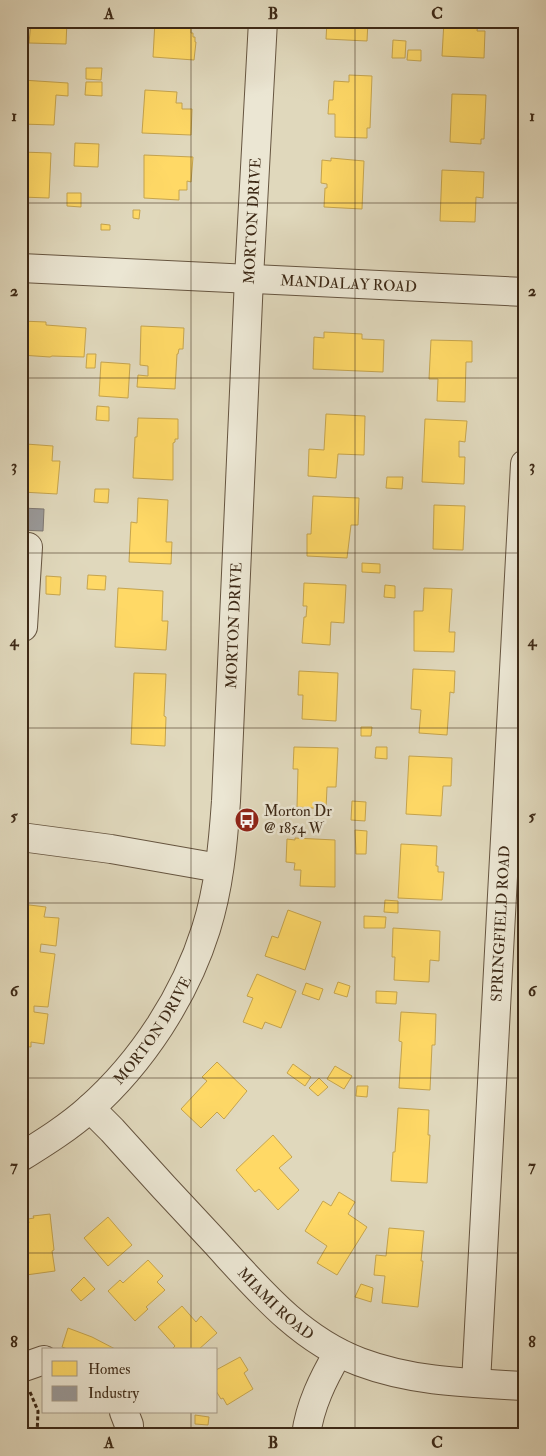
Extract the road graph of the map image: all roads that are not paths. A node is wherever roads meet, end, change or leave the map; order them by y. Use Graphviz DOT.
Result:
graph roads {
  1 [pos="263,21"];
  2 [pos="21,268"];
  3 [pos="249,278"];
  4 [pos="525,292"];
  5 [pos="525,464"];
  6 [pos="21,547"];
  7 [pos="21,627"];
  8 [pos="21,837"];
  9 [pos="219,868"];
  10 [pos="90,1108"];
  11 [pos="21,1157"];
  12 [pos="338,1352"];
  13 [pos="42,1362"];
  14 [pos="25,1378"];
  15 [pos="476,1383"];
  16 [pos="525,1386"];
  17 [pos="125,1414"];
  18 [pos="129,1435"];
  19 [pos="306,1435"];
  1 -- 3 [label="street, MORTON DRIVE"];
  2 -- 3 [label="street, MANDALAY ROAD"];
  3 -- 4 [label="street, MANDALAY ROAD"];
  3 -- 9 [label="street, MORTON DRIVE"];
  5 -- 15 [label="street, SPRINGFIELD ROAD"];
  6 -- 7 [label="street"];
  8 -- 9 [label="street"];
  9 -- 10 [label="street, MORTON DRIVE"];
  10 -- 11 [label="street, MORTON DRIVE"];
  10 -- 12 [label="street, MIAMI ROAD"];
  12 -- 15 [label="street, MIAMI ROAD"];
  12 -- 19 [label="street"];
  13 -- 14 [label="street"];
  15 -- 16 [label="street, MIAMI ROAD"];
  17 -- 18 [label="street"];
}
